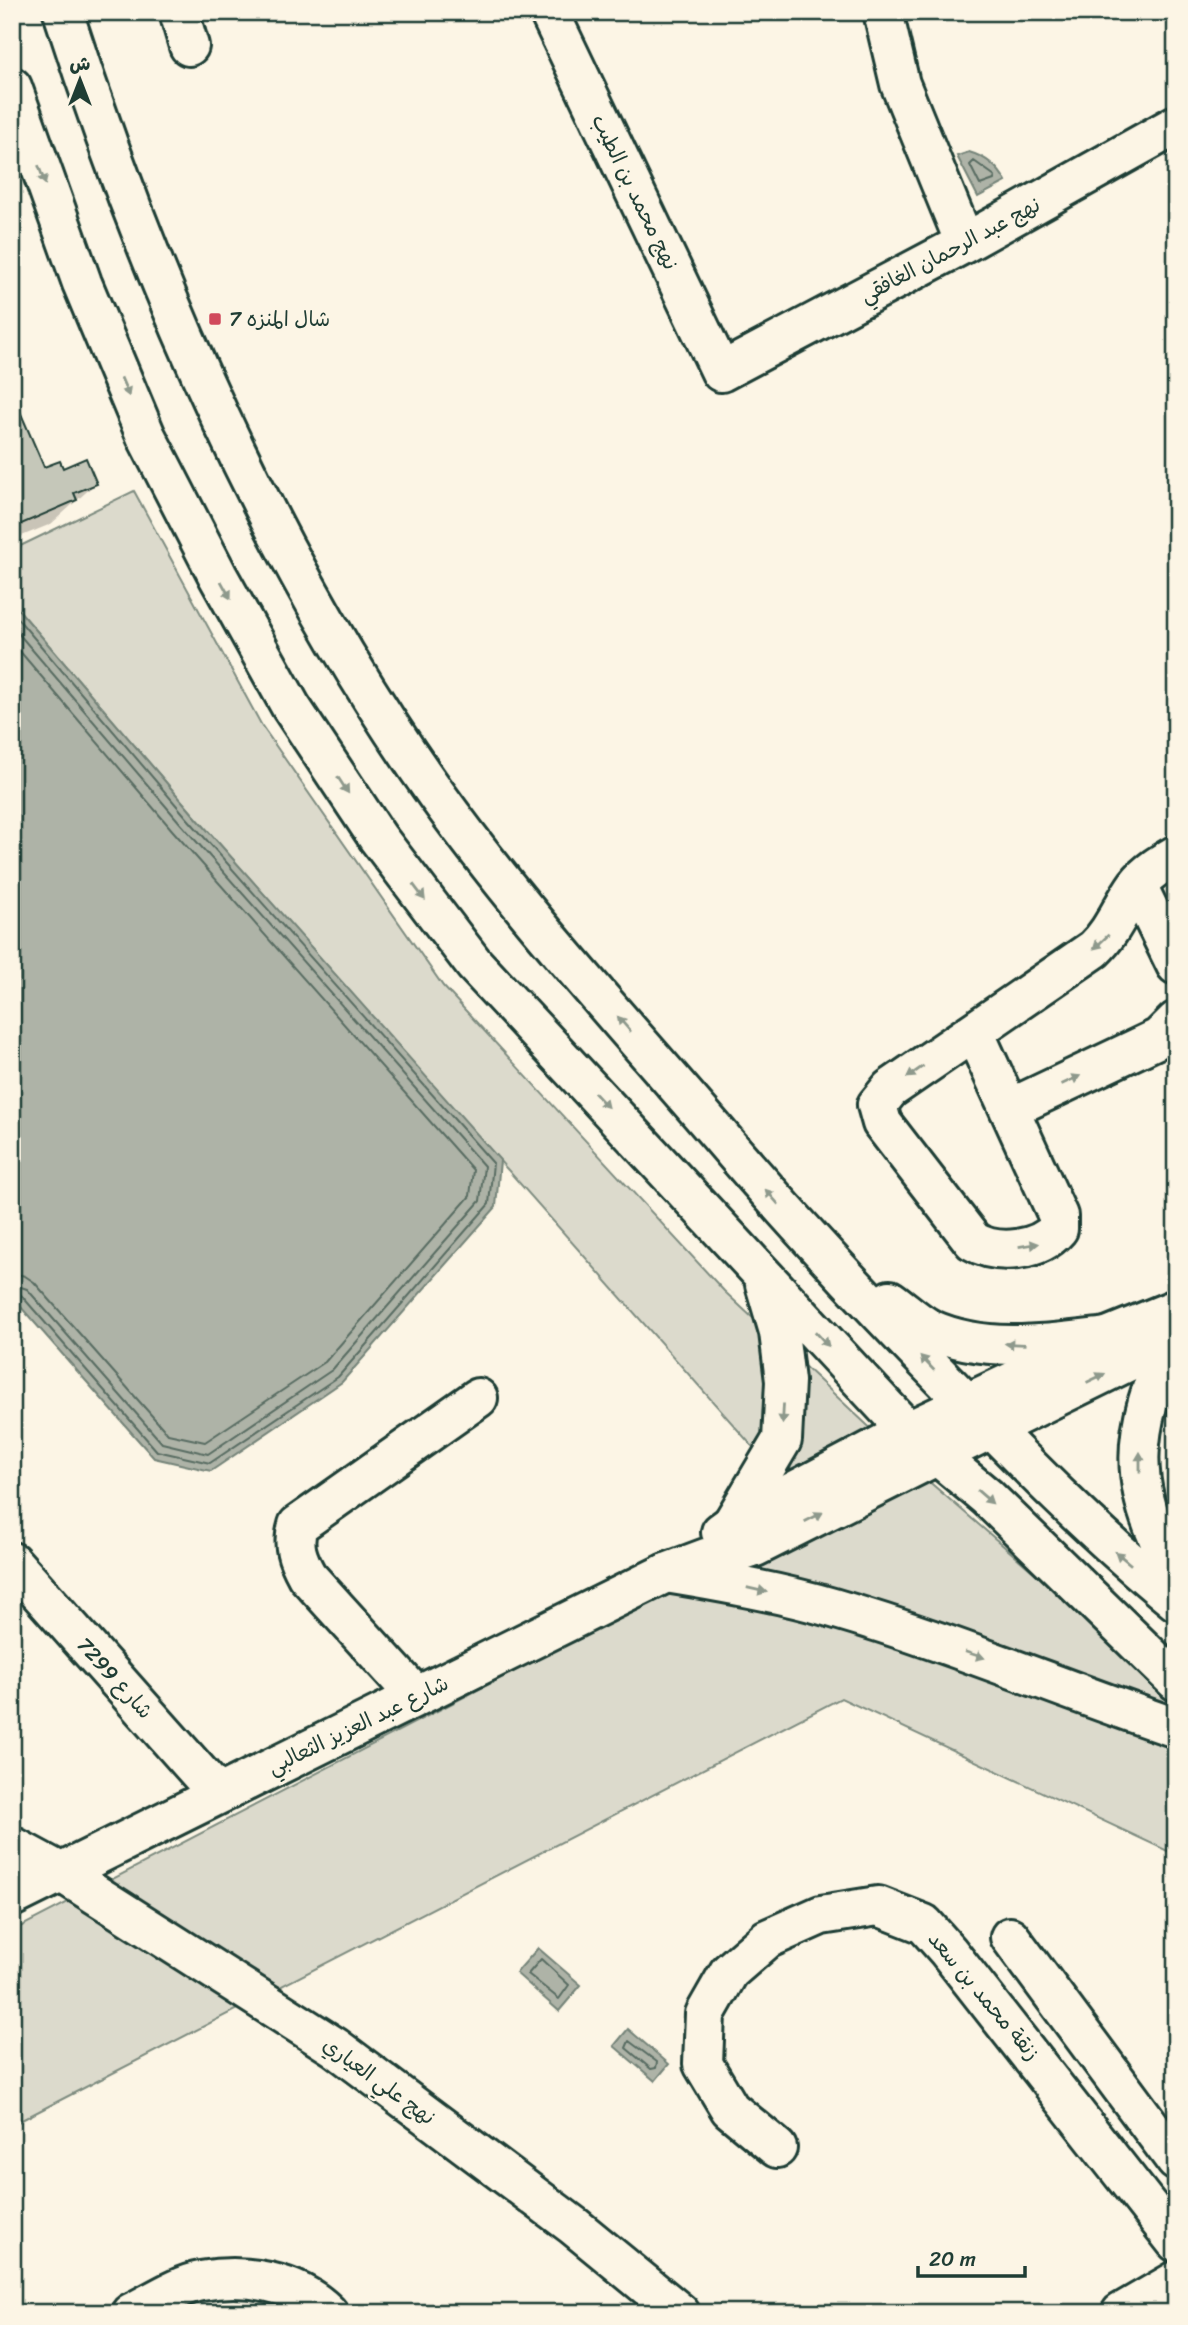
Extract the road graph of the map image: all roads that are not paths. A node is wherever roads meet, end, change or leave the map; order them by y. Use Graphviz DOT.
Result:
graph roads {
  1 [pos="63,12"];
  2 [pos="550,12"];
  3 [pos="883,12"];
  4 [pos="12,87"];
  5 [pos="1176,125"];
  6 [pos="18,126"];
  7 [pos="965,243"];
  8 [pos="721,372"];
  9 [pos="1176,855"];
  10 [pos="1137,884"];
  11 [pos="1176,965"];
  12 [pos="1176,1021"];
  13 [pos="974,1032"];
  14 [pos="1009,1110"];
  15 [pos="812,1244"];
  16 [pos="762,1275"];
  17 [pos="1174,1330"];
  18 [pos="1107,1337"];
  19 [pos="478,1398"];
  20 [pos="979,1417"];
  21 [pos="922,1443"];
  22 [pos="732,1524"];
  23 [pos="706,1558"];
  24 [pos="12,1562"];
  25 [pos="1176,1571"];
  26 [pos="666,1573"];
  27 [pos="1176,1601"];
  28 [pos="1176,1681"];
  29 [pos="416,1696"];
  30 [pos="1176,1728"];
  31 [pos="218,1794"];
  32 [pos="12,1846"];
  33 [pos="62,1872"];
  34 [pos="12,1898"];
  35 [pos="1010,1937"];
  36 [pos="777,2148"];
  37 [pos="1176,2161"];
  38 [pos="1176,2242"];
  39 [pos="1176,2281"];
  40 [pos="131,2313"];
  41 [pos="328,2313"];
  42 [pos="680,2313"];
  43 [pos="1121,2313"];
  15 -- 1 [label="main road, one-way"];
  2 -- 8 [label="main road, نهج محمد بن الطيب"];
  3 -- 7 [label="main road"];
  4 -- 6 [label="main road"];
  5 -- 7 [label="main road, نهج عبد الرحمان الغافقي"];
  6 -- 16 [label="main road, one-way"];
  7 -- 8 [label="main road, نهج عبد الرحمان الغافقي"];
  9 -- 10 [label="main road"];
  10 -- 11 [label="main road"];
  10 -- 13 [label="main road, one-way"];
  14 -- 12 [label="main road, one-way"];
  13 -- 14 [label="main road"];
  13 -- 14 [label="main road, one-way"];
  18 -- 15 [label="main road, one-way"];
  20 -- 15 [label="main road, one-way"];
  16 -- 21 [label="main road, one-way"];
  16 -- 22 [label="main road, one-way"];
  17 -- 18 [label="main road"];
  20 -- 17 [label="main road, one-way"];
  25 -- 17 [label="main road, one-way"];
  18 -- 20 [label="main road"];
  19 -- 29 [label="main road"];
  20 -- 21 [label="main road"];
  27 -- 20 [label="main road, one-way"];
  21 -- 22 [label="main road"];
  23 -- 21 [label="main road, شارع عبد العزيز الثعالبي, one-way"];
  21 -- 28 [label="main road, one-way"];
  22 -- 23 [label="main road"];
  23 -- 26 [label="main road, شارع عبد العزيز الثعالبي"];
  24 -- 31 [label="main road, شارع 7299"];
  26 -- 29 [label="main road, شارع عبد العزيز الثعالبي"];
  26 -- 30 [label="main road, one-way"];
  29 -- 31 [label="main road, شارع عبد العزيز الثعالبي"];
  31 -- 33 [label="main road, شارع عبد العزيز الثعالبي"];
  32 -- 33 [label="main road, نهج علي العياري"];
  33 -- 34 [label="main road, شارع عبد العزيز الثعالبي"];
  33 -- 42 [label="main road, نهج علي العياري"];
  35 -- 37 [label="main road"];
  36 -- 38 [label="main road, زنقة محمد بن سعد"];
  39 -- 43 [label="main road"];
  40 -- 41 [label="main road"];
}
